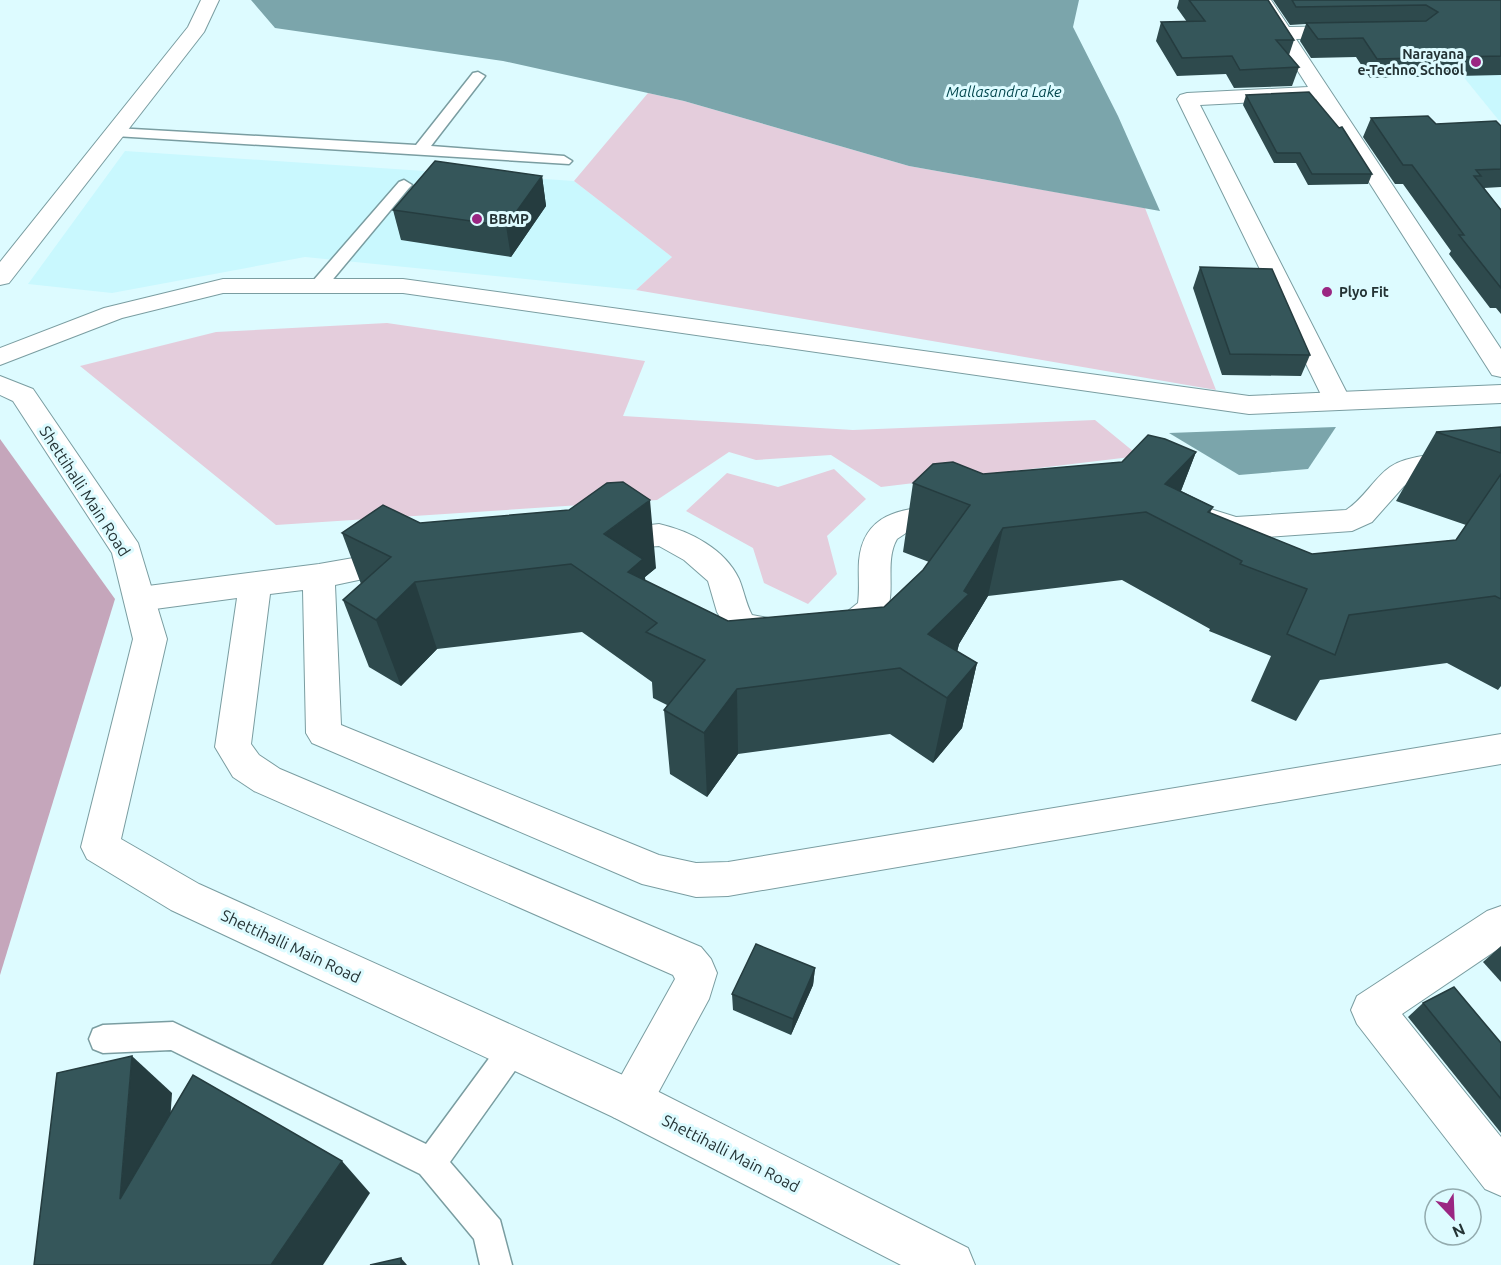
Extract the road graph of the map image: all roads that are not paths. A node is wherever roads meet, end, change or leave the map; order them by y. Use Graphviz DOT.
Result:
graph roads {
  1 [pos="210,0"];
  2 [pos="1262,0"];
  3 [pos="1362,32"];
  4 [pos="1285,33"];
  5 [pos="478,76"];
  6 [pos="1322,93"];
  7 [pos="115,132"];
  8 [pos="420,150"];
  9 [pos="564,161"];
  10 [pos="404,185"];
  11 [pos="0,278"];
  12 [pos="318,286"];
  13 [pos="0,357"];
  14 [pos="1501,369"];
  15 [pos="0,385"];
  16 [pos="1501,394"];
  17 [pos="1337,401"];
  18 [pos="1501,461"];
  19 [pos="1174,505"];
  20 [pos="981,511"];
  21 [pos="579,541"];
  22 [pos="431,555"];
  23 [pos="319,576"];
  24 [pos="255,584"];
  25 [pos="140,599"];
  26 [pos="1501,749"];
  27 [pos="1501,924"];
  28 [pos="103,1039"];
  29 [pos="514,1048"];
  30 [pos="629,1101"];
  31 [pos="431,1163"];
  32 [pos="1501,1173"];
  33 [pos="496,1265"];
  34 [pos="951,1265"];
  1 -- 7 [label="street"];
  2 -- 4 [label="street"];
  3 -- 4 [label="street"];
  4 -- 6 [label="street"];
  5 -- 8 [label="lane"];
  6 -- 14 [label="street"];
  6 -- 17 [label="street"];
  7 -- 8 [label="lane"];
  7 -- 11 [label="street"];
  8 -- 9 [label="lane"];
  10 -- 12 [label="lane"];
  12 -- 13 [label="street"];
  12 -- 17 [label="street"];
  15 -- 25 [label="street, Shettihalli Main Road"];
  16 -- 17 [label="street"];
  18 -- 19 [label="street"];
  20 -- 21 [label="street"];
  22 -- 23 [label="street"];
  23 -- 24 [label="street"];
  23 -- 26 [label="street"];
  24 -- 25 [label="street"];
  24 -- 30 [label="street"];
  25 -- 29 [label="street, Shettihalli Main Road"];
  27 -- 32 [label="street"];
  28 -- 31 [label="lane"];
  29 -- 30 [label="street, Shettihalli Main Road"];
  29 -- 31 [label="lane"];
  30 -- 34 [label="street, Shettihalli Main Road"];
  31 -- 33 [label="lane"];
}
